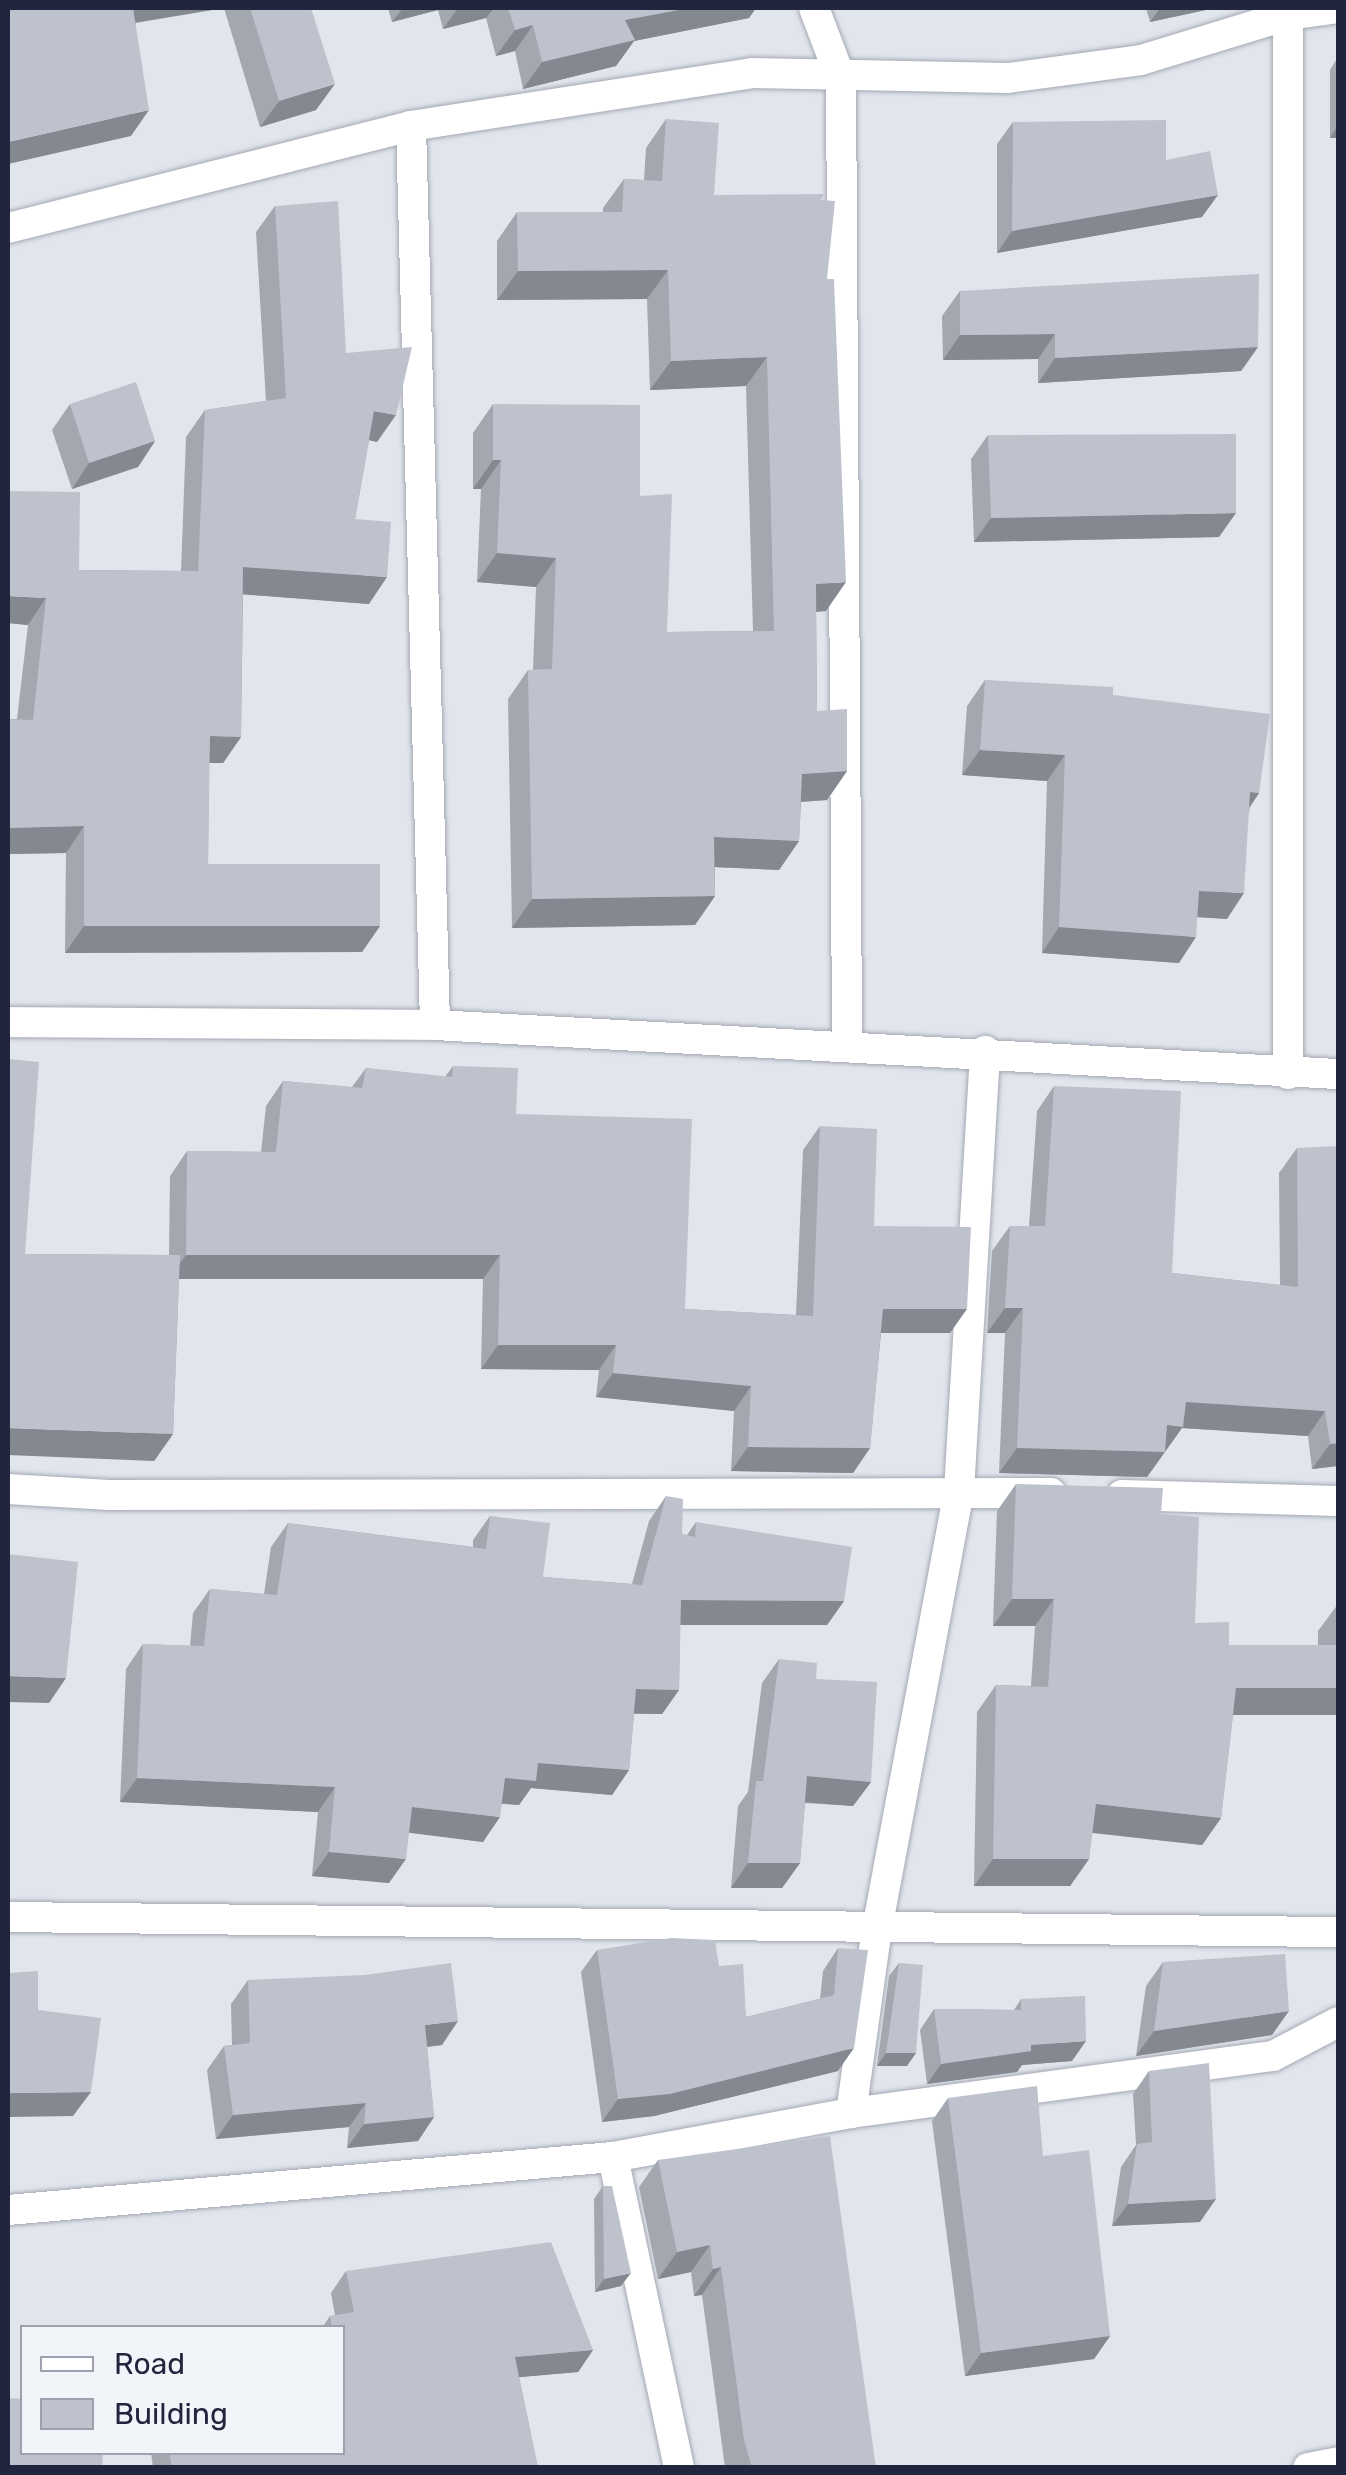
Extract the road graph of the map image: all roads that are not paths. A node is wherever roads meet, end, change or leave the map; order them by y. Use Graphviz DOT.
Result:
graph roads {
  1 [pos="814,8"];
  2 [pos="1338,8"];
  3 [pos="1288,15"];
  4 [pos="841,80"];
  5 [pos="411,126"];
  6 [pos="8,228"];
  7 [pos="8,1022"];
  8 [pos="435,1025"];
  9 [pos="847,1044"];
  10 [pos="985,1052"];
  11 [pos="1288,1074"];
  12 [pos="1338,1074"];
  13 [pos="8,1489"];
  14 [pos="958,1490"];
  15 [pos="1338,1501"];
  16 [pos="8,1918"];
  17 [pos="877,1928"];
  18 [pos="1338,1932"];
  19 [pos="1338,2022"];
  20 [pos="851,2113"];
  21 [pos="614,2157"];
  22 [pos="8,2210"];
  23 [pos="1338,2462"];
  24 [pos="679,2468"];
  25 [pos="1308,2468"];
  1 -- 4 [label="street"];
  2 -- 3 [label="street"];
  3 -- 4 [label="street"];
  3 -- 11 [label="street"];
  4 -- 5 [label="street"];
  4 -- 9 [label="street"];
  5 -- 6 [label="street"];
  5 -- 8 [label="street"];
  7 -- 8 [label="street"];
  8 -- 9 [label="street"];
  9 -- 10 [label="street"];
  10 -- 11 [label="street"];
  10 -- 14 [label="street"];
  11 -- 12 [label="street"];
  13 -- 14 [label="street"];
  14 -- 15 [label="street"];
  14 -- 17 [label="street"];
  16 -- 17 [label="street"];
  17 -- 18 [label="street"];
  17 -- 20 [label="street"];
  19 -- 20 [label="street"];
  20 -- 21 [label="street"];
  21 -- 22 [label="street"];
  21 -- 24 [label="street"];
  23 -- 25 [label="street"];
}
